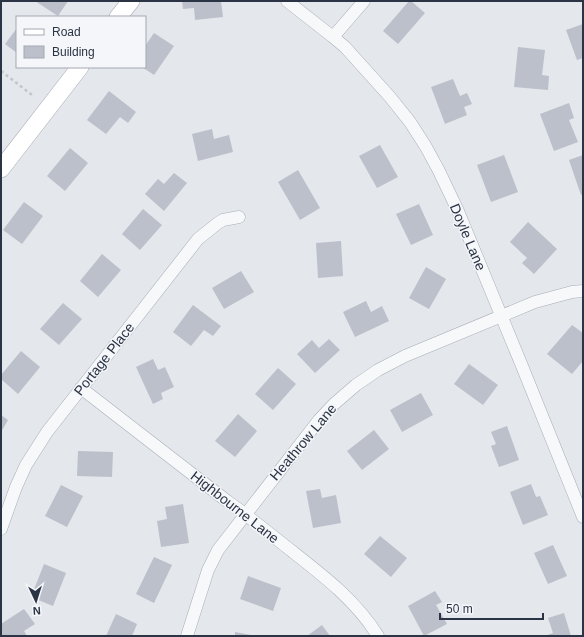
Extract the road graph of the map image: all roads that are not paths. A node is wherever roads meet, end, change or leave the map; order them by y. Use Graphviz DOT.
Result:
graph roads {
  1 [pos="131,1"];
  2 [pos="287,1"];
  3 [pos="364,1"];
  4 [pos="119,16"];
  5 [pos="333,37"];
  6 [pos="79,68"];
  7 [pos="1,170"];
  8 [pos="239,217"];
  9 [pos="583,291"];
  10 [pos="501,316"];
  11 [pos="81,388"];
  12 [pos="245,514"];
  13 [pos="583,517"];
  14 [pos="1,529"];
  15 [pos="187,636"];
  16 [pos="378,636"];
  1 -- 4 [label="street"];
  2 -- 5 [label="street, Doyle Lane"];
  3 -- 5 [label="street"];
  5 -- 10 [label="street, Doyle Lane"];
  6 -- 7 [label="street"];
  8 -- 11 [label="street, Portage Place"];
  9 -- 10 [label="street, Heathrow Lane"];
  10 -- 12 [label="street, Heathrow Lane"];
  10 -- 13 [label="street, Doyle Lane"];
  11 -- 12 [label="street, Highbourne Lane"];
  11 -- 14 [label="street, Portage Place"];
  12 -- 15 [label="street, Heathrow Lane"];
  12 -- 16 [label="street, Highbourne Lane"];
}
